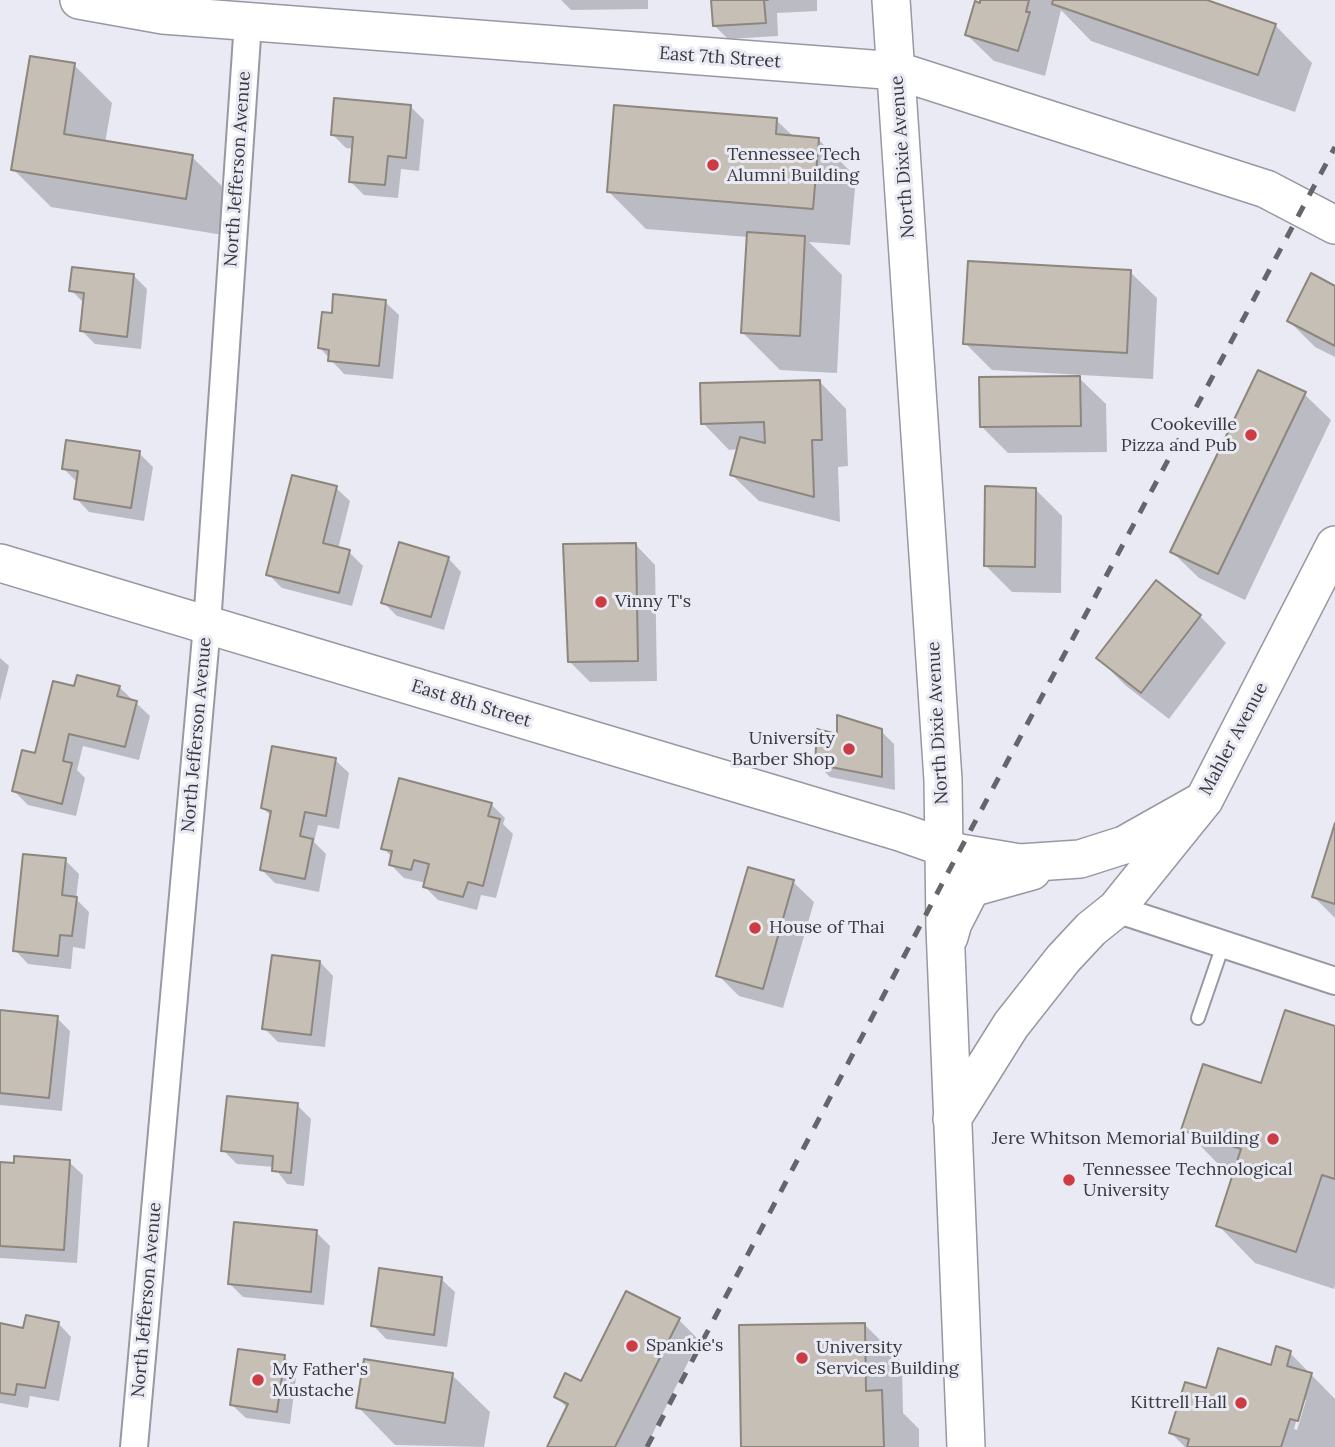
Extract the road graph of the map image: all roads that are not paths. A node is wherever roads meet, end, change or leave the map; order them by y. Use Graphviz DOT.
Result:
graph roads {
  1 [pos="79,0"];
  2 [pos="891,0"];
  3 [pos="162,7"];
  4 [pos="248,22"];
  5 [pos="898,71"];
  6 [pos="1335,225"];
  7 [pos="1335,545"];
  8 [pos="0,563"];
  9 [pos="207,625"];
  10 [pos="1204,800"];
  11 [pos="943,845"];
  12 [pos="1080,859"];
  13 [pos="1116,909"];
  14 [pos="1223,945"];
  15 [pos="946,957"];
  16 [pos="1335,981"];
  17 [pos="1198,1018"];
  18 [pos="952,1119"];
  19 [pos="134,1447"];
  20 [pos="966,1447"];
  1 -- 3 [label="street, East 7th Street"];
  2 -- 5 [label="street, North Dixie Avenue"];
  3 -- 4 [label="street, East 7th Street"];
  4 -- 5 [label="street, East 7th Street"];
  4 -- 9 [label="street, North Jefferson Avenue"];
  5 -- 6 [label="street, East 7th Street"];
  5 -- 11 [label="street, North Dixie Avenue"];
  7 -- 10 [label="street, Mahler Avenue"];
  8 -- 9 [label="street, East 8th Street"];
  9 -- 11 [label="street, East 8th Street"];
  9 -- 19 [label="street, North Jefferson Avenue"];
  10 -- 12 [label="street, Mahler Avenue"];
  10 -- 13 [label="street"];
  11 -- 12 [label="street, Mahler Avenue"];
  11 -- 15 [label="street, North Dixie Avenue"];
  12 -- 15 [label="street"];
  13 -- 14 [label="street"];
  13 -- 18 [label="street"];
  14 -- 16 [label="street"];
  14 -- 17 [label="lane"];
  15 -- 18 [label="street, North Dixie Avenue"];
  18 -- 20 [label="street, North Dixie Avenue"];
}
